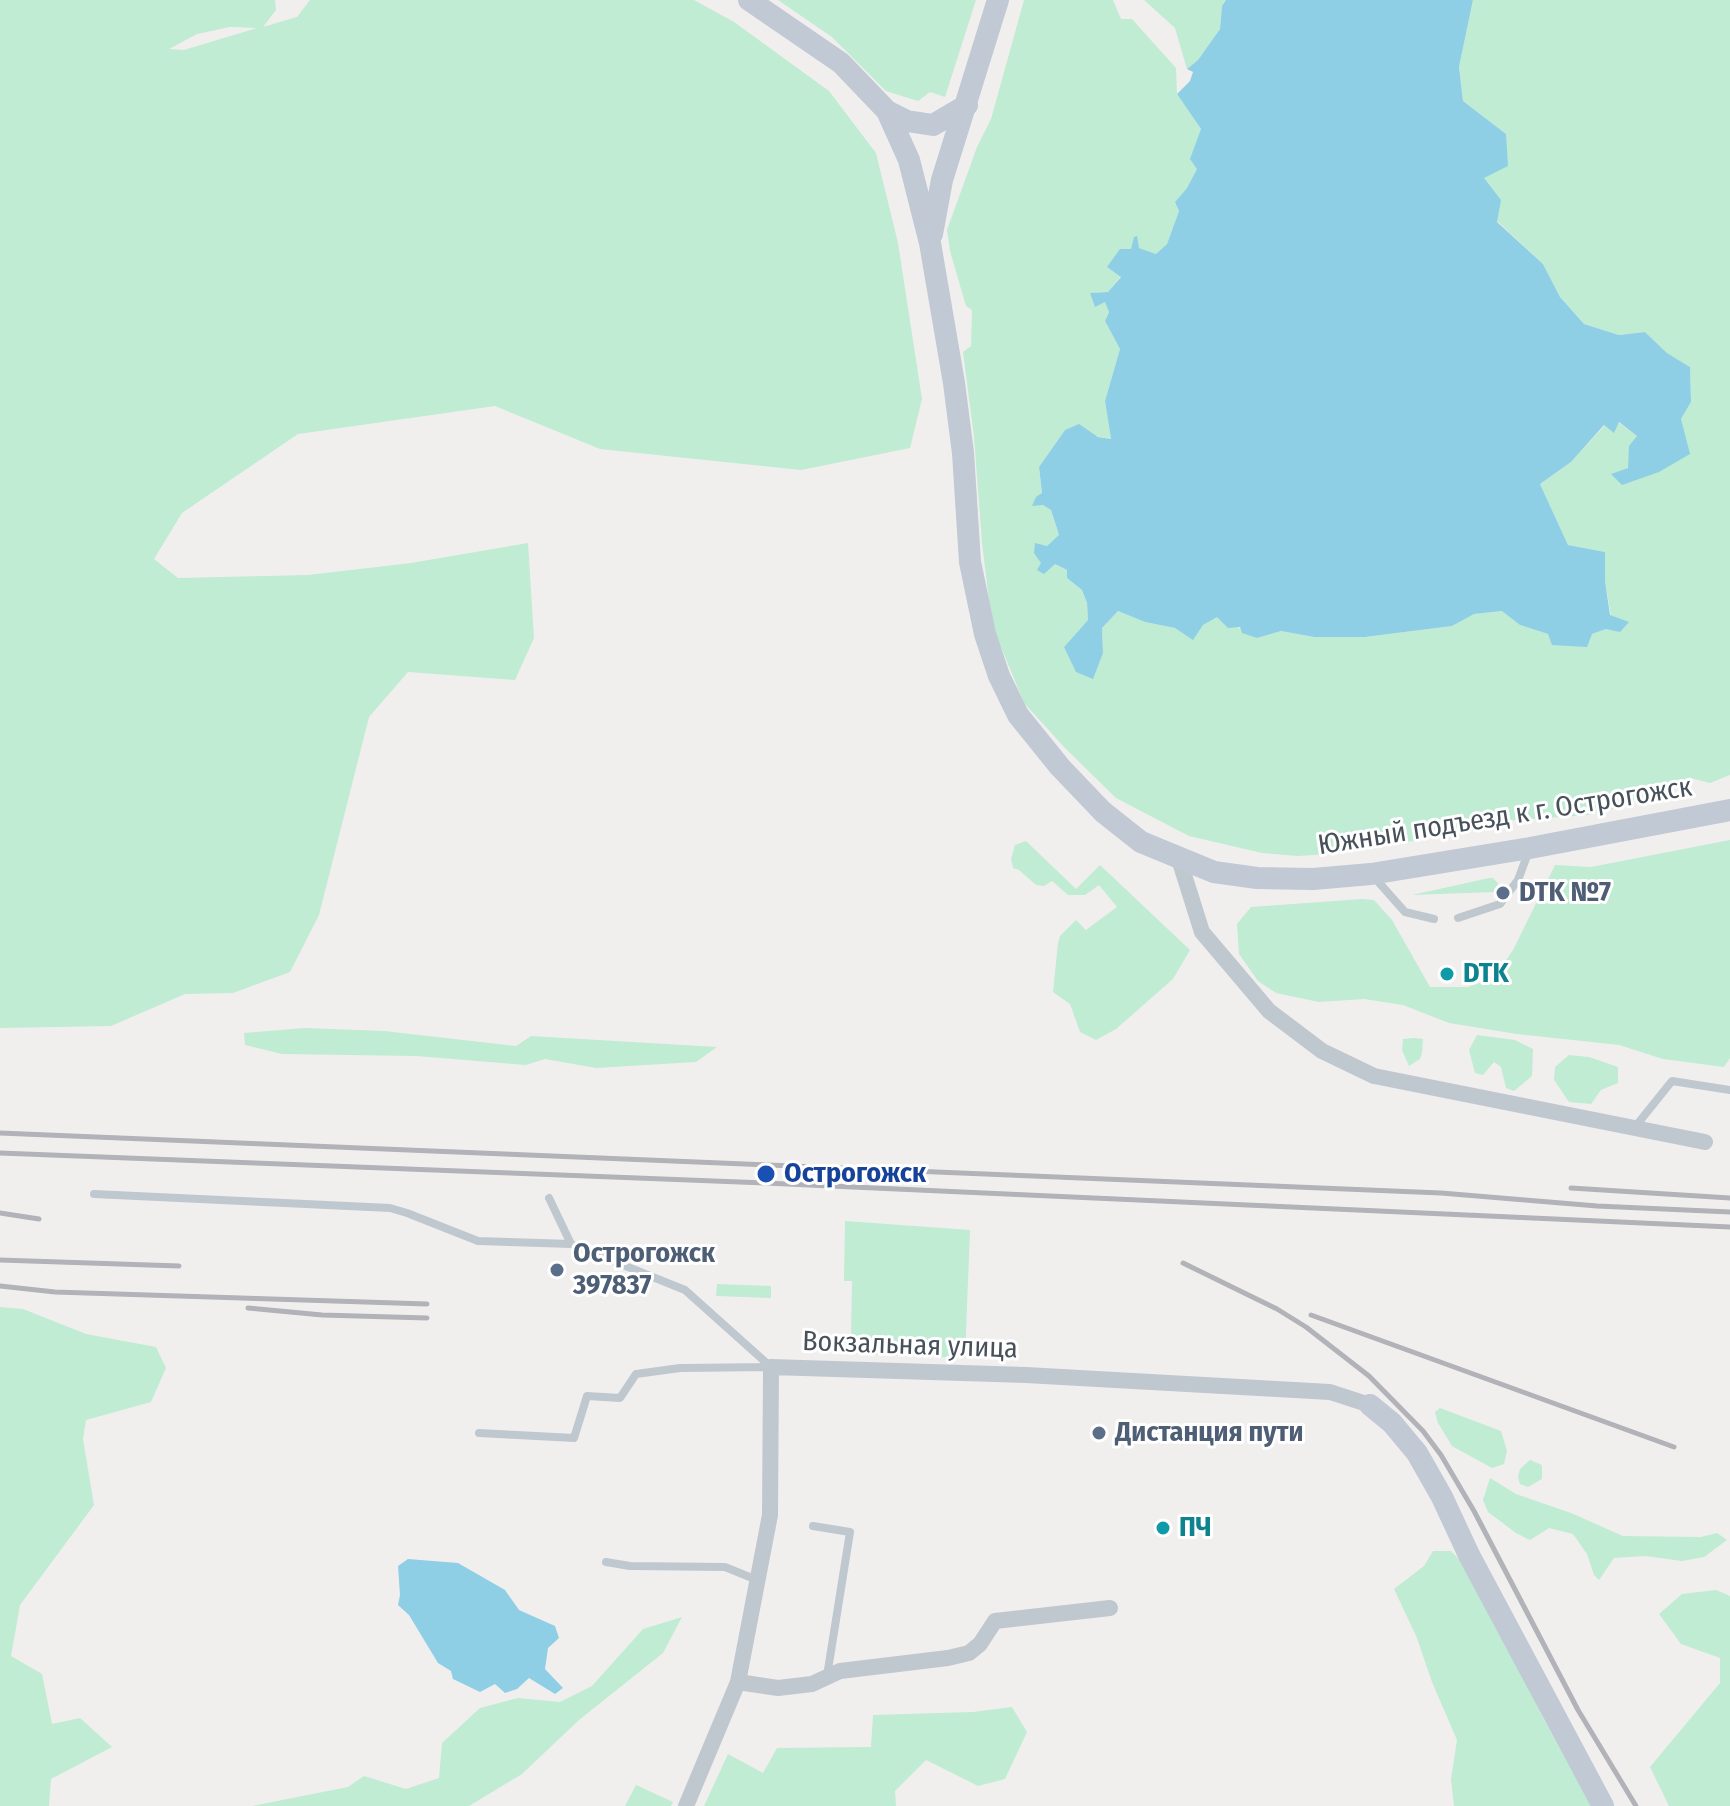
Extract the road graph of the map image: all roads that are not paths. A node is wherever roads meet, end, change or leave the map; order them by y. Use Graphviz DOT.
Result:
graph roads {
  1 [pos="749,0"];
  2 [pos="998,0"];
  3 [pos="967,105"];
  4 [pos="887,111"];
  5 [pos="930,243"];
  6 [pos="1730,810"];
  7 [pos="1530,848"];
  8 [pos="1179,859"];
  9 [pos="1371,874"];
  10 [pos="1458,918"];
  11 [pos="1434,919"];
  12 [pos="1730,1090"];
  13 [pos="1634,1128"];
  14 [pos="1705,1142"];
  15 [pos="94,1194"];
  16 [pos="549,1198"];
  17 [pos="571,1244"];
  18 [pos="771,1367"];
  19 [pos="1370,1405"];
  20 [pos="479,1433"];
  21 [pos="813,1526"];
  22 [pos="606,1562"];
  23 [pos="758,1580"];
  24 [pos="1110,1608"];
  25 [pos="827,1677"];
  26 [pos="738,1682"];
  27 [pos="686,1806"];
  28 [pos="1603,1806"];
  1 -- 4 [label="main road"];
  2 -- 3 [label="main road"];
  3 -- 4 [label="main road"];
  3 -- 5 [label="main road"];
  4 -- 5 [label="main road, Южный подъезд к г. Острогожск"];
  5 -- 8 [label="main road, Южный подъезд к г. Острогожск"];
  6 -- 7 [label="main road, Южный подъезд к г. Острогожск"];
  7 -- 9 [label="main road, Южный подъезд к г. Острогожск"];
  7 -- 10 [label="lane"];
  8 -- 9 [label="main road, Южный подъезд к г. Острогожск"];
  8 -- 13 [label="street"];
  9 -- 11 [label="lane"];
  12 -- 13 [label="lane"];
  13 -- 14 [label="street"];
  15 -- 17 [label="lane"];
  16 -- 17 [label="lane"];
  17 -- 18 [label="lane"];
  18 -- 19 [label="street, Вокзальная улица"];
  18 -- 20 [label="lane"];
  18 -- 23 [label="street, Вокзальная улица"];
  19 -- 28 [label="main road"];
  21 -- 25 [label="lane"];
  22 -- 23 [label="lane"];
  23 -- 26 [label="street, Вокзальная улица"];
  24 -- 25 [label="street"];
  25 -- 26 [label="street"];
  26 -- 27 [label="street, Вокзальная улица"];
}
